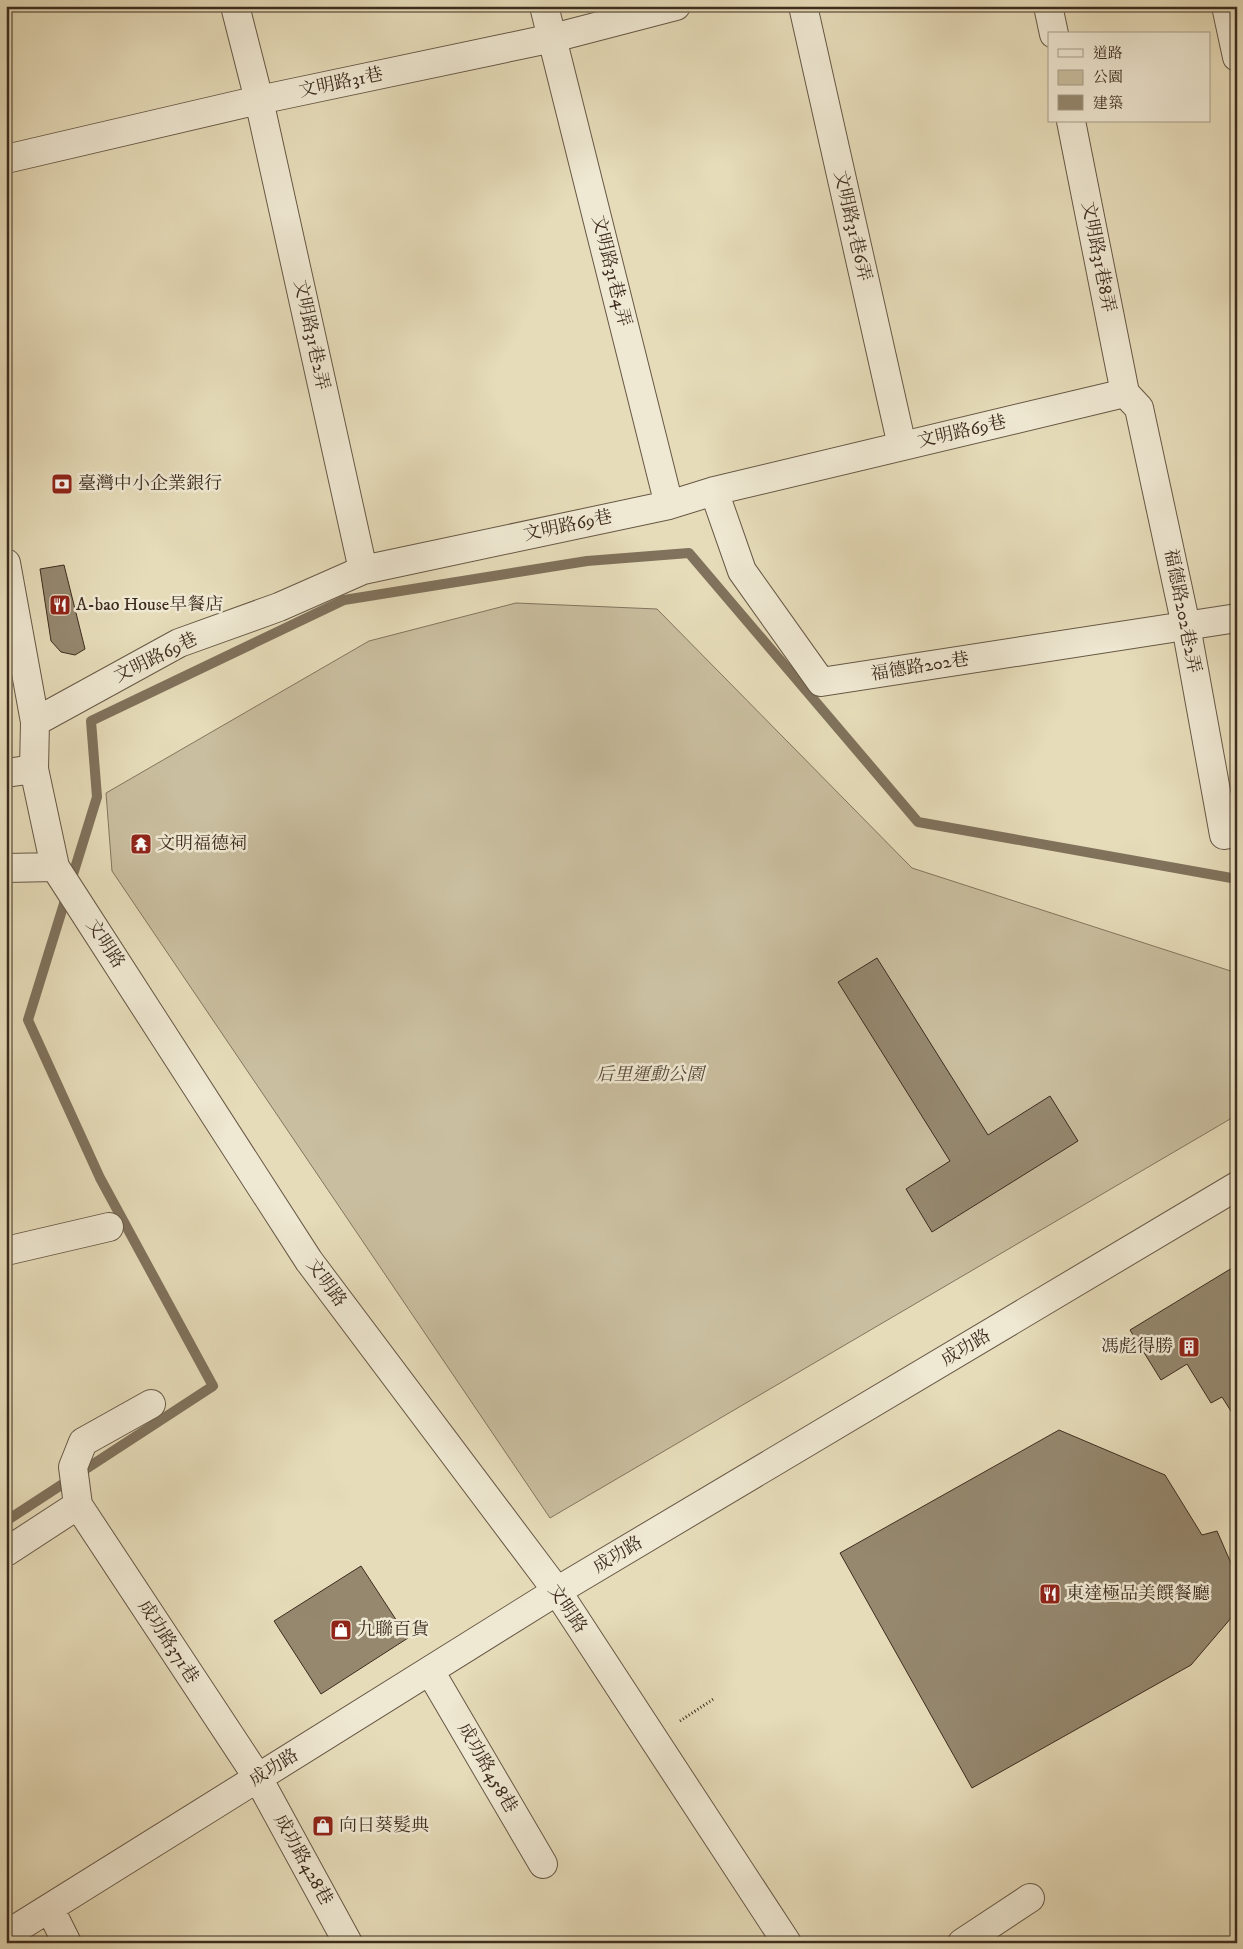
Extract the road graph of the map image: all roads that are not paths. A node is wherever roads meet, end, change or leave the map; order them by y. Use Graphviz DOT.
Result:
graph roads {
  1 [pos="235,6"];
  2 [pos="544,6"];
  3 [pos="676,6"];
  4 [pos="803,6"];
  5 [pos="1048,6"];
  6 [pos="1226,6"];
  7 [pos="1054,32"];
  8 [pos="553,38"];
  9 [pos="1237,57"];
  10 [pos="259,100"];
  11 [pos="1071,122"];
  12 [pos="6,160"];
  13 [pos="1125,393"];
  14 [pos="902,446"];
  15 [pos="714,491"];
  16 [pos="669,505"];
  17 [pos="7,568"];
  18 [pos="363,570"];
  19 [pos="1237,618"];
  20 [pos="1186,626"];
  21 [pos="35,722"];
  22 [pos="34,769"];
  23 [pos="6,773"];
  24 [pos="1230,834"];
  25 [pos="55,867"];
  26 [pos="6,868"];
  27 [pos="1237,1186"];
  28 [pos="108,1228"];
  29 [pos="6,1251"];
  30 [pos="151,1404"];
  31 [pos="78,1506"];
  32 [pos="6,1552"];
  33 [pos="557,1591"];
  34 [pos="430,1672"];
  35 [pos="258,1778"];
  36 [pos="543,1864"];
  37 [pos="1030,1898"];
  38 [pos="50,1909"];
  39 [pos="6,1935"];
  40 [pos="67,1943"];
  41 [pos="348,1943"];
  42 [pos="787,1943"];
  43 [pos="962,1943"];
  1 -- 10 [label="street, 文明路31巷2弄"];
  2 -- 8 [label="street, 文明路31巷4弄"];
  3 -- 8 [label="street, 文明路31巷"];
  4 -- 14 [label="street, 文明路31巷6弄"];
  5 -- 7 [label="street"];
  6 -- 9 [label="street"];
  8 -- 10 [label="street, 文明路31巷"];
  8 -- 16 [label="street, 文明路31巷4弄"];
  10 -- 12 [label="street, 文明路31巷"];
  10 -- 18 [label="street, 文明路31巷2弄"];
  11 -- 13 [label="street, 文明路31巷8弄"];
  13 -- 14 [label="street, 文明路69巷"];
  13 -- 20 [label="street, 福德路202巷2弄"];
  14 -- 15 [label="street, 文明路69巷"];
  15 -- 16 [label="street, 文明路69巷"];
  15 -- 20 [label="street, 福德路202巷"];
  16 -- 18 [label="street, 文明路69巷"];
  17 -- 21 [label="street, 文明路"];
  18 -- 21 [label="street, 文明路69巷"];
  19 -- 20 [label="street, 福德路202巷"];
  20 -- 24 [label="street, 福德路202巷2弄"];
  21 -- 22 [label="street, 文明路"];
  22 -- 23 [label="street"];
  22 -- 25 [label="street, 文明路"];
  25 -- 26 [label="street"];
  25 -- 33 [label="street, 文明路"];
  27 -- 33 [label="street, 成功路"];
  28 -- 29 [label="street"];
  30 -- 31 [label="street"];
  31 -- 32 [label="street"];
  31 -- 35 [label="street, 成功路371巷"];
  33 -- 34 [label="street, 成功路"];
  33 -- 42 [label="street, 文明路"];
  34 -- 35 [label="street, 成功路"];
  34 -- 36 [label="street, 成功路458巷"];
  35 -- 38 [label="street, 成功路"];
  35 -- 41 [label="street, 成功路428巷"];
  37 -- 43 [label="street"];
  38 -- 39 [label="street, 成功路"];
  38 -- 40 [label="street"];
}
